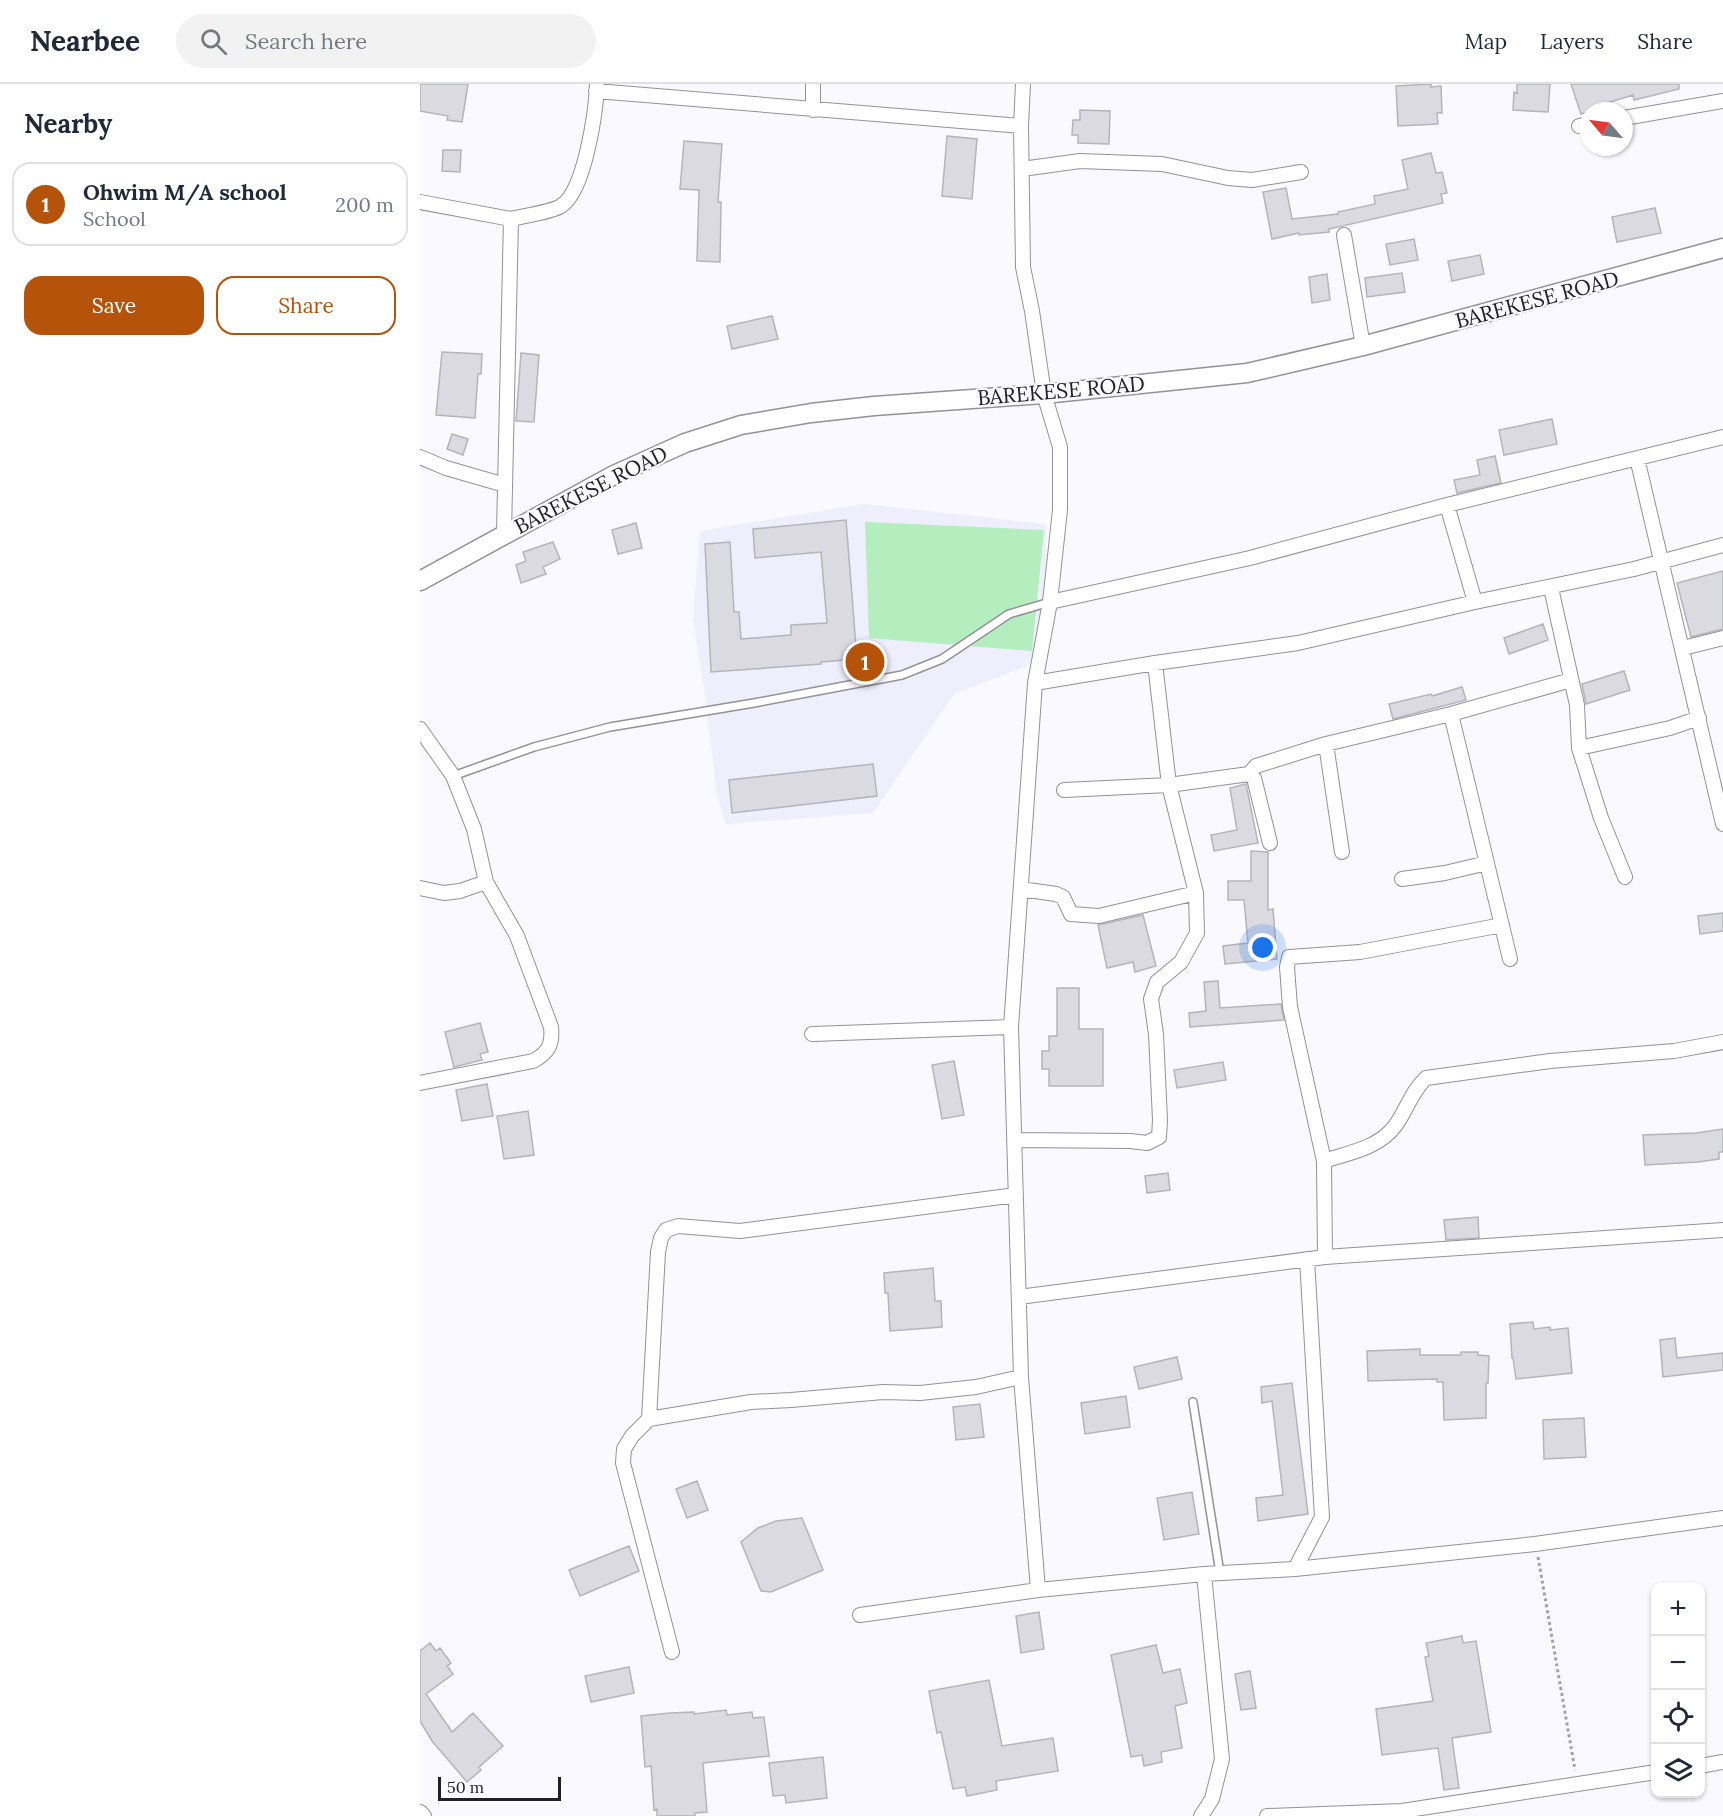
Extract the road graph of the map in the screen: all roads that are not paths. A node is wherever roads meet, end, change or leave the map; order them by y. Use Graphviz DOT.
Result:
graph roads {
  1 [pos="813,84"];
  2 [pos="1023,84"];
  3 [pos="597,88"];
  4 [pos="1723,101"];
  5 [pos="813,110"];
  6 [pos="1633,116"];
  7 [pos="1021,126"];
  8 [pos="1022,169"];
  9 [pos="1301,172"];
  10 [pos="420,202"];
  11 [pos="512,219"];
  12 [pos="1344,235"];
  13 [pos="1723,248"];
  14 [pos="1364,346"];
  15 [pos="1044,394"];
  16 [pos="1723,437"];
  17 [pos="420,457"];
  18 [pos="1637,458"];
  19 [pos="505,485"];
  20 [pos="1447,505"];
  21 [pos="504,533"];
  22 [pos="1723,545"];
  23 [pos="1662,562"];
  24 [pos="420,581"];
  25 [pos="1551,588"];
  26 [pos="1050,602"];
  27 [pos="1475,602"];
  28 [pos="1723,639"];
  29 [pos="1683,648"];
  30 [pos="1155,663"];
  31 [pos="1571,680"];
  32 [pos="1035,683"];
  33 [pos="1451,714"];
  34 [pos="1699,718"];
  35 [pos="420,729"];
  36 [pos="1326,744"];
  37 [pos="1579,748"];
  38 [pos="1249,774"];
  39 [pos="453,776"];
  40 [pos="1169,785"];
  41 [pos="1064,790"];
  42 [pos="1723,824"];
  43 [pos="1270,843"];
  44 [pos="1342,852"];
  45 [pos="1487,863"];
  46 [pos="1625,877"];
  47 [pos="1402,879"];
  48 [pos="486,882"];
  49 [pos="420,888"];
  50 [pos="1021,889"];
  51 [pos="1196,893"];
  52 [pos="1502,925"];
  53 [pos="1510,959"];
  54 [pos="1011,1027"];
  55 [pos="812,1034"];
  56 [pos="1723,1042"];
  57 [pos="420,1083"];
  58 [pos="1014,1140"];
  59 [pos="1324,1161"];
  60 [pos="1016,1195"];
  61 [pos="1723,1230"];
  62 [pos="1325,1257"];
  63 [pos="1307,1259"];
  64 [pos="1019,1297"];
  65 [pos="1022,1377"];
  66 [pos="1193,1402"];
  67 [pos="649,1419"];
  68 [pos="1723,1518"];
  69 [pos="1295,1569"];
  70 [pos="1220,1573"];
  71 [pos="1204,1574"];
  72 [pos="1038,1590"];
  73 [pos="860,1615"];
  74 [pos="672,1652"];
  75 [pos="1723,1762"];
  76 [pos="1705,1765"];
  77 [pos="1651,1773"];
  78 [pos="420,1812"];
  79 [pos="424,1816"];
  80 [pos="1201,1816"];
  81 [pos="1267,1816"];
  1 -- 5 [label="street"];
  2 -- 7 [label="street"];
  3 -- 5 [label="street"];
  3 -- 11 [label="street"];
  4 -- 6 [label="street"];
  5 -- 7 [label="street"];
  7 -- 8 [label="street"];
  8 -- 9 [label="street"];
  8 -- 15 [label="street"];
  10 -- 11 [label="street"];
  11 -- 19 [label="street"];
  12 -- 14 [label="street"];
  13 -- 14 [label="main road, BAREKESE ROAD"];
  14 -- 15 [label="main road, BAREKESE ROAD"];
  15 -- 21 [label="main road, BAREKESE ROAD"];
  15 -- 26 [label="street"];
  16 -- 18 [label="street"];
  17 -- 19 [label="street"];
  18 -- 20 [label="street"];
  18 -- 23 [label="street"];
  19 -- 21 [label="street"];
  20 -- 26 [label="street"];
  20 -- 27 [label="street"];
  21 -- 24 [label="main road, BAREKESE ROAD"];
  22 -- 23 [label="street"];
  23 -- 25 [label="street"];
  23 -- 29 [label="street"];
  25 -- 27 [label="street"];
  25 -- 31 [label="street"];
  26 -- 32 [label="street"];
  26 -- 39 [label="lane"];
  27 -- 30 [label="street"];
  28 -- 29 [label="street"];
  29 -- 34 [label="street"];
  30 -- 32 [label="street"];
  30 -- 40 [label="street"];
  31 -- 33 [label="street"];
  31 -- 37 [label="street"];
  32 -- 50 [label="street"];
  33 -- 36 [label="street"];
  33 -- 45 [label="street"];
  34 -- 37 [label="street"];
  34 -- 42 [label="street"];
  35 -- 39 [label="street"];
  36 -- 38 [label="street"];
  36 -- 44 [label="street"];
  37 -- 46 [label="street"];
  38 -- 40 [label="street"];
  38 -- 43 [label="street"];
  39 -- 48 [label="street"];
  40 -- 41 [label="street"];
  40 -- 51 [label="street"];
  45 -- 47 [label="street"];
  45 -- 52 [label="street"];
  48 -- 49 [label="street"];
  48 -- 57 [label="street"];
  50 -- 51 [label="street"];
  50 -- 54 [label="street"];
  51 -- 58 [label="street"];
  52 -- 53 [label="street"];
  52 -- 59 [label="street"];
  54 -- 55 [label="street"];
  54 -- 58 [label="street"];
  56 -- 59 [label="street"];
  58 -- 60 [label="street"];
  59 -- 62 [label="street"];
  60 -- 64 [label="street"];
  60 -- 67 [label="street"];
  61 -- 62 [label="street"];
  62 -- 63 [label="street"];
  63 -- 64 [label="street"];
  63 -- 69 [label="street"];
  64 -- 65 [label="street"];
  65 -- 67 [label="street"];
  65 -- 72 [label="street"];
  66 -- 70 [label="lane"];
  67 -- 74 [label="street"];
  68 -- 69 [label="street"];
  69 -- 70 [label="street"];
  70 -- 71 [label="street"];
  71 -- 72 [label="street"];
  71 -- 80 [label="street"];
  72 -- 73 [label="street"];
  75 -- 76 [label="street"];
  77 -- 81 [label="street"];
  78 -- 79 [label="street"];
}
